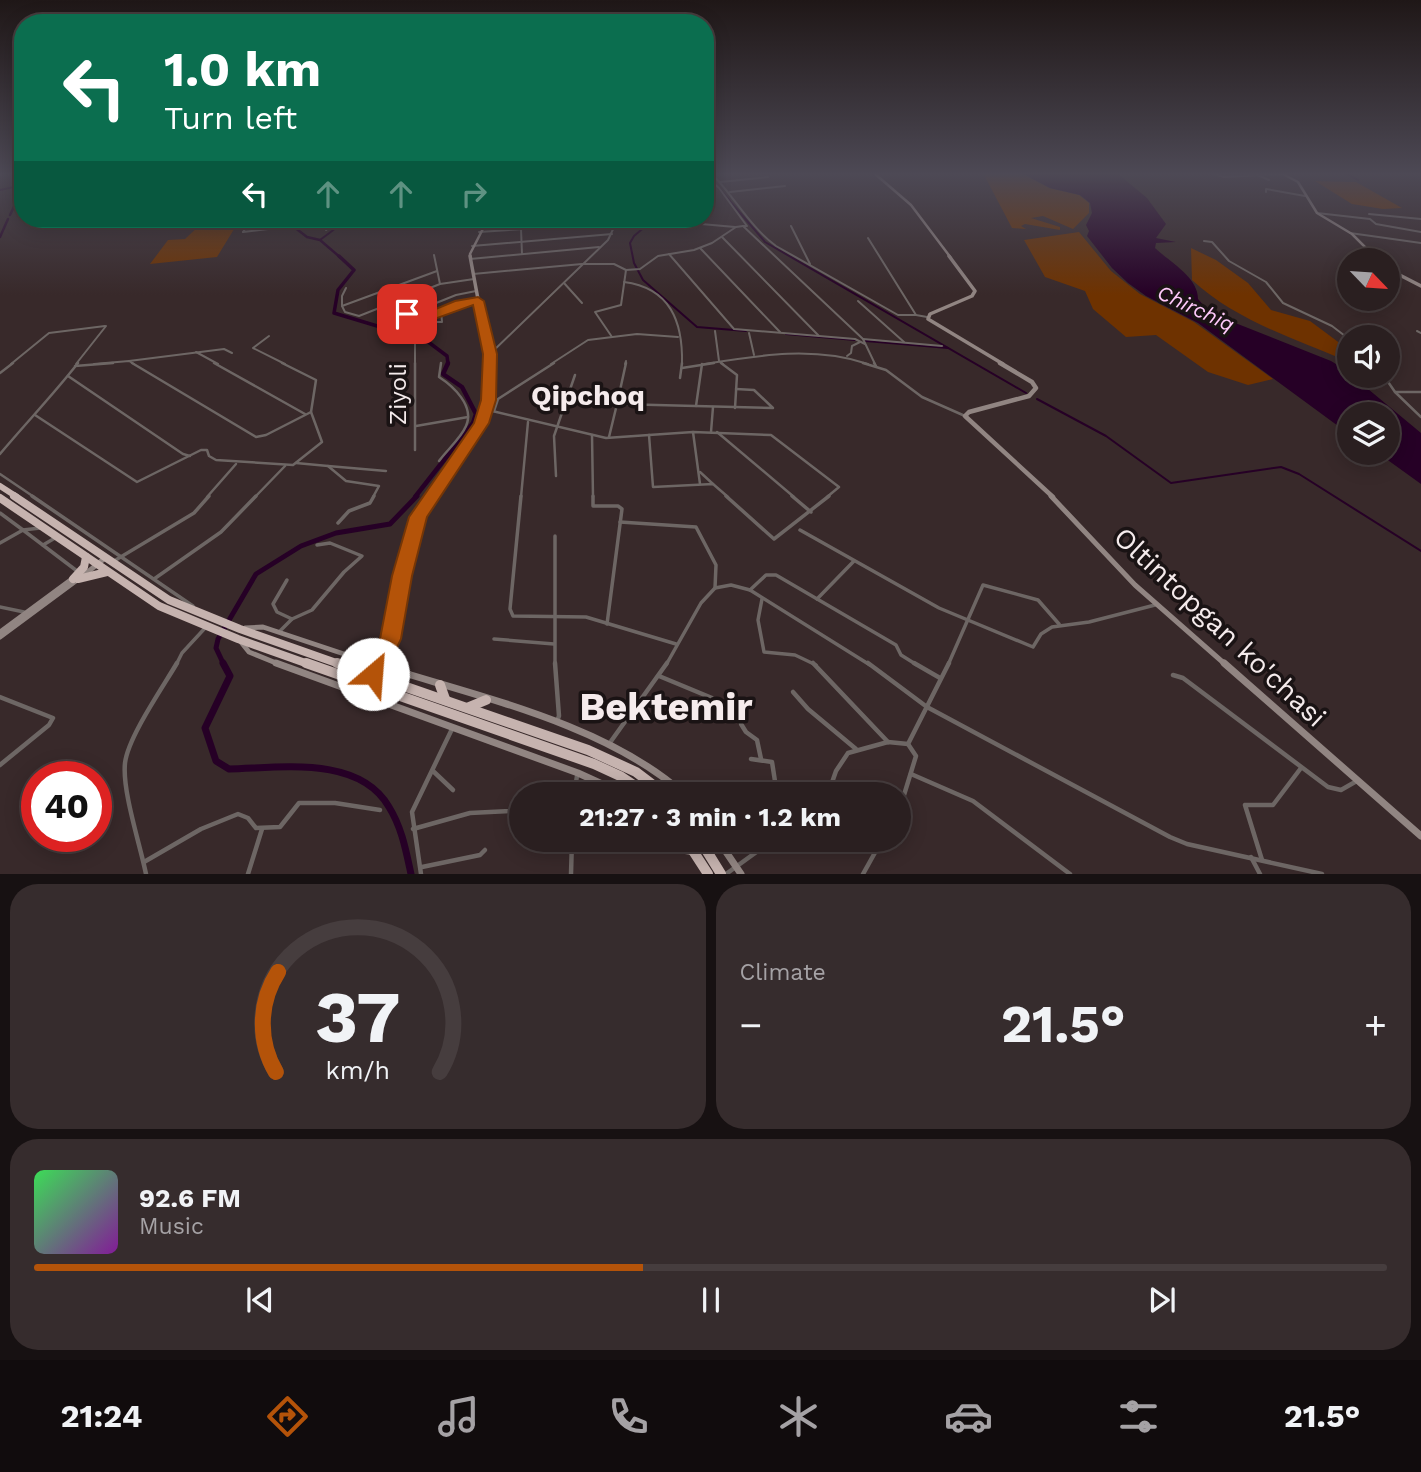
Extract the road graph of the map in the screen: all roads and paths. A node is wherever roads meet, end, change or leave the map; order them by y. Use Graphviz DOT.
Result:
graph roads {
  1 [pos="738,214"];
  2 [pos="745,214"];
  3 [pos="918,214"];
  4 [pos="1318,214"];
  5 [pos="1324,214"];
  6 [pos="1369,214"];
  7 [pos="1421,219"];
  8 [pos="714,225"];
  9 [pos="743,226"];
  10 [pos="791,226"];
  11 [pos="736,227"];
  12 [pos="246,228"];
  13 [pos="272,228"];
  14 [pos="329,228"];
  15 [pos="483,228"];
  16 [pos="537,228"];
  17 [pos="615,228"];
  18 [pos="521,229"];
  19 [pos="326,230"];
  20 [pos="1421,232"];
  21 [pos="479,233"];
  22 [pos="1350,233"];
  23 [pos="612,234"];
  24 [pos="722,237"];
  25 [pos="868,238"];
  26 [pos="522,241"];
  27 [pos="1204,241"];
  28 [pos="1421,243"];
  29 [pos="472,246"];
  30 [pos="598,247"];
  31 [pos="700,248"];
  32 [pos="1366,248"];
  33 [pos="522,254"];
  34 [pos="669,254"];
  35 [pos="434,255"];
  36 [pos="470,259"];
  37 [pos="582,264"];
  38 [pos="810,265"];
  39 [pos="626,270"];
  40 [pos="436,271"];
  41 [pos="1400,275"];
  42 [pos="473,276"];
  43 [pos="624,282"];
  44 [pos="564,283"];
  45 [pos="440,284"];
  46 [pos="1421,286"];
  47 [pos="346,288"];
  48 [pos="477,291"];
  49 [pos="478,301"];
  50 [pos="858,301"];
  51 [pos="582,303"];
  52 [pos="342,306"];
  53 [pos="441,311"];
  54 [pos="407,314"];
  55 [pos="916,315"];
  56 [pos="927,317"];
  57 [pos="418,321"];
  58 [pos="384,324"];
  59 [pos="1337,330"];
  60 [pos="715,331"];
  61 [pos="1417,331"];
  62 [pos="781,333"];
  63 [pos="1421,333"];
  64 [pos="749,334"];
  65 [pos="269,336"];
  66 [pos="819,336"];
  67 [pos="612,337"];
  68 [pos="678,337"];
  69 [pos="862,338"];
  70 [pos="855,339"];
  71 [pos="415,340"];
  72 [pos="860,342"];
  73 [pos="904,342"];
  74 [pos="864,344"];
  75 [pos="942,346"];
  76 [pos="196,352"];
  77 [pos="232,353"];
  78 [pos="490,354"];
  79 [pos="754,355"];
  80 [pos="847,356"];
  81 [pos="129,361"];
  82 [pos="626,361"];
  83 [pos="719,361"];
  84 [pos="441,362"];
  85 [pos="702,364"];
  86 [pos="75,366"];
  87 [pos="876,366"];
  88 [pos="682,368"];
  89 [pos="0,373"];
  90 [pos="575,375"];
  91 [pos="68,376"];
  92 [pos="680,378"];
  93 [pos="736,388"];
  94 [pos="1392,388"];
  95 [pos="1395,392"];
  96 [pos="1421,392"];
  97 [pos="617,404"];
  98 [pos="696,407"];
  99 [pos="713,407"];
  100 [pos="735,408"];
  101 [pos="491,410"];
  102 [pos="311,412"];
  103 [pos="305,414"];
  104 [pos="35,415"];
  105 [pos="965,416"];
  106 [pos="468,417"];
  107 [pos="1421,417"];
  108 [pos="528,420"];
  109 [pos="415,426"];
  110 [pos="473,426"];
  111 [pos="556,426"];
  112 [pos="693,432"];
  113 [pos="711,432"];
  114 [pos="717,432"];
  115 [pos="649,434"];
  116 [pos="592,435"];
  117 [pos="610,438"];
  118 [pos="415,450"];
  119 [pos="0,454"];
  120 [pos="190,456"];
  121 [pos="439,461"];
  122 [pos="237,463"];
  123 [pos="296,463"];
  124 [pos="285,466"];
  125 [pos="328,466"];
  126 [pos="698,470"];
  127 [pos="386,471"];
  128 [pos="0,474"];
  129 [pos="556,476"];
  130 [pos="713,484"];
  131 [pos="700,485"];
  132 [pos="0,486"];
  133 [pos="26,492"];
  134 [pos="0,498"];
  135 [pos="23,501"];
  136 [pos="56,512"];
  137 [pos="811,512"];
  138 [pos="0,513"];
  139 [pos="41,514"];
  140 [pos="620,522"];
  141 [pos="338,523"];
  142 [pos="44,528"];
  143 [pos="23,530"];
  144 [pos="800,530"];
  145 [pos="555,536"];
  146 [pos="57,537"];
  147 [pos="0,543"];
  148 [pos="43,545"];
  149 [pos="317,545"];
  150 [pos="122,556"];
  151 [pos="86,557"];
  152 [pos="855,560"];
  153 [pos="108,561"];
  154 [pos="96,564"];
  155 [pos="109,572"];
  156 [pos="77,577"];
  157 [pos="154,579"];
  158 [pos="288,579"];
  159 [pos="715,588"];
  160 [pos="750,590"];
  161 [pos="762,599"];
  162 [pos="817,599"];
  163 [pos="1158,604"];
  164 [pos="0,607"];
  165 [pos="27,612"];
  166 [pos="200,614"];
  167 [pos="292,619"];
  168 [pos="554,619"];
  169 [pos="969,619"];
  170 [pos="1059,624"];
  171 [pos="607,625"];
  172 [pos="210,628"];
  173 [pos="238,632"];
  174 [pos="279,632"];
  175 [pos="0,635"];
  176 [pos="494,639"];
  177 [pos="554,644"];
  178 [pos="676,644"];
  179 [pos="380,665"];
  180 [pos="1172,675"];
  181 [pos="659,676"];
  182 [pos="371,678"];
  183 [pos="941,678"];
  184 [pos="440,685"];
  185 [pos="362,692"];
  186 [pos="793,692"];
  187 [pos="0,697"];
  188 [pos="712,698"];
  189 [pos="445,699"];
  190 [pos="486,700"];
  191 [pos="927,706"];
  192 [pos="469,707"];
  193 [pos="556,724"];
  194 [pos="741,724"];
  195 [pos="453,726"];
  196 [pos="888,742"];
  197 [pos="609,744"];
  198 [pos="908,744"];
  199 [pos="856,749"];
  200 [pos="751,759"];
  201 [pos="761,760"];
  202 [pos="0,765"];
  203 [pos="1302,767"];
  204 [pos="433,771"];
  205 [pos="578,773"];
  206 [pos="911,774"];
  207 [pos="1358,781"];
  208 [pos="574,782"];
  209 [pos="598,782"];
  210 [pos="631,782"];
  211 [pos="649,782"];
  212 [pos="670,782"];
  213 [pos="775,782"];
  214 [pos="833,782"];
  215 [pos="908,782"];
  216 [pos="453,790"];
  217 [pos="380,810"];
  218 [pos="509,811"];
  219 [pos="262,829"];
  220 [pos="414,829"];
  221 [pos="1421,836"];
  222 [pos="485,850"];
  223 [pos="572,852"];
  224 [pos="694,852"];
  225 [pos="710,852"];
  226 [pos="726,852"];
  227 [pos="759,852"];
  228 [pos="875,852"];
  229 [pos="1251,857"];
  230 [pos="1262,860"];
  231 [pos="144,862"];
  232 [pos="738,870"];
  233 [pos="421,871"];
  234 [pos="146,873"];
  235 [pos="248,873"];
  236 [pos="571,873"];
  237 [pos="708,873"];
  238 [pos="724,873"];
  239 [pos="863,873"];
  240 [pos="1070,873"];
  241 [pos="1259,873"];
  242 [pos="1322,873"];
  1 -- 9 [label="street"];
  2 -- 38 [label="street"];
  3 -- 56 [label="street"];
  4 -- 22 [label="street"];
  5 -- 20 [label="street"];
  6 -- 7 [label="street"];
  8 -- 11 [label="street"];
  9 -- 11 [label="street"];
  9 -- 69 [label="street"];
  10 -- 38 [label="street"];
  11 -- 24 [label="street"];
  12 -- 13 [label="street"];
  14 -- 19 [label="street"];
  15 -- 21 [label="street"];
  16 -- 18 [label="street"];
  17 -- 23 [label="street"];
  18 -- 21 [label="street"];
  18 -- 26 [label="street"];
  21 -- 29 [label="street"];
  22 -- 28 [label="street"];
  22 -- 32 [label="street"];
  23 -- 26 [label="street"];
  23 -- 30 [label="street"];
  24 -- 31 [label="street"];
  24 -- 66 [label="street"];
  25 -- 55 [label="street"];
  26 -- 29 [label="street"];
  26 -- 33 [label="street"];
  27 -- 59 [label="street"];
  29 -- 36 [label="street"];
  30 -- 33 [label="street"];
  30 -- 37 [label="street"];
  31 -- 34 [label="street"];
  31 -- 62 [label="street"];
  33 -- 36 [label="street"];
  34 -- 39 [label="street"];
  34 -- 62 [label="street"];
  35 -- 40 [label="street"];
  36 -- 42 [label="street"];
  37 -- 39 [label="street"];
  37 -- 42 [label="street"];
  37 -- 44 [label="street"];
  38 -- 55 [label="street"];
  39 -- 43 [label="street"];
  40 -- 45 [label="street"];
  40 -- 52 [label="street"];
  41 -- 46 [label="street"];
  42 -- 45 [label="street"];
  42 -- 48 [label="street"];
  43 -- 67 [label="street"];
  43 -- 68 [label="street"];
  44 -- 51 [label="street"];
  44 -- 78 [label="street"];
  45 -- 52 [label="street"];
  47 -- 52 [label="street"];
  48 -- 49 [label="street"];
  48 -- 54 [label="street"];
  49 -- 53 [label="street"];
  49 -- 78 [label="street"];
  50 -- 73 [label="street"];
  53 -- 57 [label="street"];
  53 -- 57 [label="street"];
  54 -- 57 [label="street"];
  54 -- 58 [label="street"];
  55 -- 56 [label="street"];
  56 -- 105 [label="street"];
  60 -- 83 [label="street"];
  61 -- 63 [label="street"];
  62 -- 66 [label="street"];
  64 -- 79 [label="street"];
  65 -- 102 [label="street"];
  66 -- 70 [label="street"];
  67 -- 68 [label="street"];
  67 -- 101 [label="street"];
  68 -- 88 [label="street"];
  69 -- 70 [label="street"];
  69 -- 73 [label="street"];
  69 -- 74 [label="street"];
  70 -- 72 [label="street"];
  71 -- 109 [label="street, Ziyoli"];
  72 -- 74 [label="street"];
  72 -- 80 [label="street"];
  73 -- 75 [label="street"];
  74 -- 87 [label="street"];
  76 -- 77 [label="street"];
  76 -- 81 [label="street"];
  76 -- 103 [label="street"];
  78 -- 101 [label="street"];
  79 -- 80 [label="street, Oltintopgan ko'chasi"];
  79 -- 83 [label="street, Oltintopgan ko'chasi"];
  80 -- 87 [label="street, Oltintopgan ko'chasi"];
  81 -- 86 [label="street"];
  81 -- 103 [label="street"];
  82 -- 97 [label="street"];
  83 -- 85 [label="street, Oltintopgan ko'chasi"];
  83 -- 93 [label="street"];
  84 -- 106 [label="street"];
  85 -- 88 [label="street, Oltintopgan ko'chasi"];
  85 -- 98 [label="street"];
  86 -- 89 [label="street"];
  86 -- 91 [label="street"];
  87 -- 105 [label="street, Oltintopgan ko'chasi"];
  88 -- 92 [label="street"];
  90 -- 111 [label="street"];
  91 -- 104 [label="street"];
  91 -- 120 [label="street"];
  93 -- 100 [label="street"];
  93 -- 100 [label="street"];
  94 -- 95 [label="street"];
  95 -- 96 [label="street"];
  95 -- 107 [label="street"];
  97 -- 98 [label="street"];
  97 -- 117 [label="street"];
  98 -- 99 [label="street"];
  99 -- 100 [label="street"];
  99 -- 113 [label="street"];
  101 -- 108 [label="street"];
  101 -- 110 [label="street"];
  102 -- 103 [label="street"];
  102 -- 123 [label="street"];
  104 -- 119 [label="street"];
  104 -- 120 [label="street"];
  105 -- 163 [label="street, Oltintopgan ko'chasi"];
  106 -- 109 [label="street"];
  106 -- 110 [label="street"];
  108 -- 111 [label="street"];
  108 -- 168 [label="street"];
  109 -- 118 [label="street, Ziyoli"];
  110 -- 121 [label="street"];
  110 -- 179 [label="street"];
  111 -- 116 [label="street"];
  111 -- 129 [label="street"];
  112 -- 113 [label="street"];
  112 -- 115 [label="street"];
  112 -- 126 [label="street"];
  113 -- 114 [label="street"];
  114 -- 137 [label="street"];
  114 -- 137 [label="street"];
  115 -- 117 [label="street"];
  115 -- 131 [label="street"];
  116 -- 117 [label="street"];
  116 -- 140 [label="street"];
  120 -- 122 [label="street"];
  122 -- 124 [label="street"];
  122 -- 150 [label="street"];
  123 -- 124 [label="street"];
  123 -- 125 [label="street"];
  124 -- 157 [label="street"];
  125 -- 127 [label="street"];
  125 -- 141 [label="street"];
  126 -- 130 [label="street"];
  126 -- 131 [label="street"];
  128 -- 133 [label="street"];
  130 -- 131 [label="street"];
  130 -- 137 [label="street"];
  132 -- 135 [label="highway"];
  133 -- 135 [label="street"];
  133 -- 136 [label="street"];
  134 -- 142 [label="highway"];
  135 -- 139 [label="highway"];
  136 -- 139 [label="street"];
  136 -- 150 [label="street"];
  138 -- 143 [label="street"];
  139 -- 153 [label="highway"];
  140 -- 159 [label="street"];
  140 -- 171 [label="street"];
  142 -- 143 [label="street"];
  142 -- 146 [label="highway"];
  143 -- 147 [label="street"];
  143 -- 148 [label="street"];
  144 -- 152 [label="street"];
  145 -- 168 [label="street"];
  146 -- 148 [label="street"];
  146 -- 151 [label="highway"];
  148 -- 156 [label="street"];
  149 -- 167 [label="street"];
  150 -- 153 [label="street"];
  150 -- 157 [label="street"];
  151 -- 154 [label="highway"];
  151 -- 156 [label="highway"];
  152 -- 162 [label="street"];
  152 -- 169 [label="street"];
  153 -- 154 [label="street"];
  153 -- 166 [label="highway"];
  154 -- 155 [label="highway"];
  154 -- 156 [label="street"];
  155 -- 156 [label="highway"];
  155 -- 172 [label="highway"];
  156 -- 165 [label="street"];
  156 -- 175 [label="street"];
  157 -- 166 [label="street"];
  158 -- 167 [label="street"];
  159 -- 160 [label="street"];
  159 -- 178 [label="street"];
  160 -- 161 [label="street"];
  160 -- 162 [label="street"];
  161 -- 191 [label="street"];
  161 -- 196 [label="street"];
  162 -- 183 [label="street"];
  163 -- 170 [label="street"];
  163 -- 207 [label="street, Oltintopgan ko'chasi"];
  164 -- 165 [label="street"];
  165 -- 175 [label="street"];
  166 -- 173 [label="highway"];
  167 -- 174 [label="street"];
  168 -- 171 [label="street"];
  168 -- 177 [label="street"];
  169 -- 170 [label="street"];
  169 -- 170 [label="street"];
  169 -- 183 [label="street"];
  171 -- 178 [label="street"];
  172 -- 173 [label="highway"];
  172 -- 231 [label="street"];
  173 -- 174 [label="street"];
  173 -- 182 [label="highway"];
  173 -- 185 [label="street"];
  174 -- 179 [label="street"];
  176 -- 177 [label="street"];
  177 -- 193 [label="street"];
  178 -- 181 [label="street"];
  179 -- 182 [label="street"];
  179 -- 184 [label="street"];
  180 -- 203 [label="street"];
  181 -- 188 [label="street"];
  181 -- 197 [label="street"];
  182 -- 185 [label="street"];
  182 -- 189 [label="highway"];
  182 -- 210 [label="highway"];
  183 -- 191 [label="street"];
  184 -- 189 [label="highway"];
  184 -- 190 [label="street"];
  185 -- 195 [label="street"];
  186 -- 199 [label="street"];
  187 -- 202 [label="street"];
  189 -- 192 [label="highway"];
  190 -- 192 [label="highway"];
  190 -- 193 [label="street"];
  191 -- 198 [label="street"];
  191 -- 229 [label="street"];
  192 -- 211 [label="highway"];
  193 -- 197 [label="street"];
  194 -- 201 [label="street"];
  195 -- 204 [label="street"];
  195 -- 205 [label="street"];
  196 -- 198 [label="street"];
  196 -- 199 [label="street"];
  197 -- 212 [label="street"];
  198 -- 206 [label="street"];
  199 -- 214 [label="street"];
  200 -- 201 [label="street"];
  201 -- 213 [label="street"];
  203 -- 207 [label="street"];
  203 -- 230 [label="street"];
  204 -- 216 [label="street"];
  204 -- 220 [label="street"];
  205 -- 208 [label="street"];
  205 -- 209 [label="street"];
  206 -- 215 [label="street"];
  206 -- 240 [label="street"];
  207 -- 221 [label="street, Oltintopgan ko'chasi"];
  217 -- 219 [label="street"];
  218 -- 220 [label="street"];
  219 -- 231 [label="street"];
  219 -- 235 [label="street"];
  220 -- 233 [label="street"];
  222 -- 233 [label="street"];
  223 -- 236 [label="street"];
  224 -- 237 [label="highway"];
  225 -- 238 [label="highway"];
  226 -- 232 [label="street"];
  227 -- 232 [label="street"];
  228 -- 239 [label="street"];
  229 -- 230 [label="street"];
  229 -- 241 [label="street"];
  230 -- 242 [label="street"];
  231 -- 234 [label="street"];
  232 -- 238 [label="street"];
}
